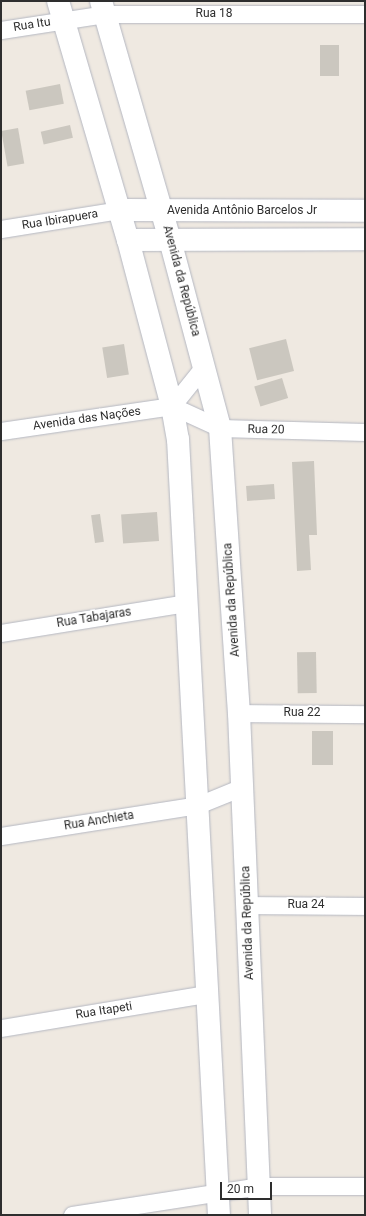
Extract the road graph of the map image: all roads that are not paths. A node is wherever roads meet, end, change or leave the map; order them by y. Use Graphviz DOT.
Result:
graph roads {
  1 [pos="301,7"];
  2 [pos="103,8"];
  3 [pos="61,10"];
  4 [pos="365,14"];
  5 [pos="1,30"];
  6 [pos="120,210"];
  7 [pos="162,210"];
  8 [pos="365,211"];
  9 [pos="1,229"];
  10 [pos="128,240"];
  11 [pos="170,240"];
  12 [pos="365,240"];
  13 [pos="204,366"];
  14 [pos="172,406"];
  15 [pos="220,428"];
  16 [pos="1,431"];
  17 [pos="365,432"];
  18 [pos="187,603"];
  19 [pos="1,633"];
  20 [pos="239,713"];
  21 [pos="365,714"];
  22 [pos="242,787"];
  23 [pos="198,805"];
  24 [pos="1,836"];
  25 [pos="247,905"];
  26 [pos="365,906"];
  27 [pos="208,994"];
  28 [pos="1,1028"];
  29 [pos="258,1186"];
  30 [pos="365,1186"];
  31 [pos="218,1192"];
  32 [pos="72,1215"];
  33 [pos="219,1215"];
  34 [pos="260,1215"];
  1 -- 2 [label="street, Rua 18"];
  1 -- 4 [label="street, Rua 18"];
  2 -- 3 [label="street, Rua 18"];
  2 -- 7 [label="street, Avenida da República"];
  3 -- 5 [label="street, Rua Itu"];
  3 -- 6 [label="street"];
  6 -- 7 [label="street, Avenida Antônio Barcelos Jr"];
  6 -- 9 [label="street, Rua Ibirapuera"];
  6 -- 10 [label="street"];
  7 -- 8 [label="street, Avenida Antônio Barcelos Jr"];
  7 -- 11 [label="street, Avenida da República"];
  10 -- 11 [label="street"];
  10 -- 14 [label="street"];
  11 -- 12 [label="street"];
  11 -- 13 [label="street, Avenida da República"];
  13 -- 14 [label="street"];
  13 -- 15 [label="street, Avenida da República"];
  14 -- 15 [label="street, Rua 20"];
  14 -- 16 [label="street, Avenida das Nações"];
  14 -- 18 [label="street"];
  15 -- 17 [label="street, Rua 20"];
  15 -- 20 [label="street, Avenida da República"];
  18 -- 19 [label="street, Rua Tabajaras"];
  18 -- 23 [label="street"];
  20 -- 21 [label="street, Rua 22"];
  20 -- 22 [label="street, Avenida da República"];
  22 -- 23 [label="street, Rua Anchieta"];
  22 -- 25 [label="street, Avenida da República"];
  23 -- 24 [label="street, Rua Anchieta"];
  23 -- 27 [label="street"];
  25 -- 26 [label="street, Rua 24"];
  25 -- 29 [label="street, Avenida da República"];
  27 -- 28 [label="street, Rua Itapeti"];
  27 -- 31 [label="street"];
  29 -- 30 [label="street"];
  29 -- 31 [label="street"];
  29 -- 34 [label="street, Avenida da República"];
  31 -- 32 [label="street"];
  31 -- 33 [label="street"];
}
